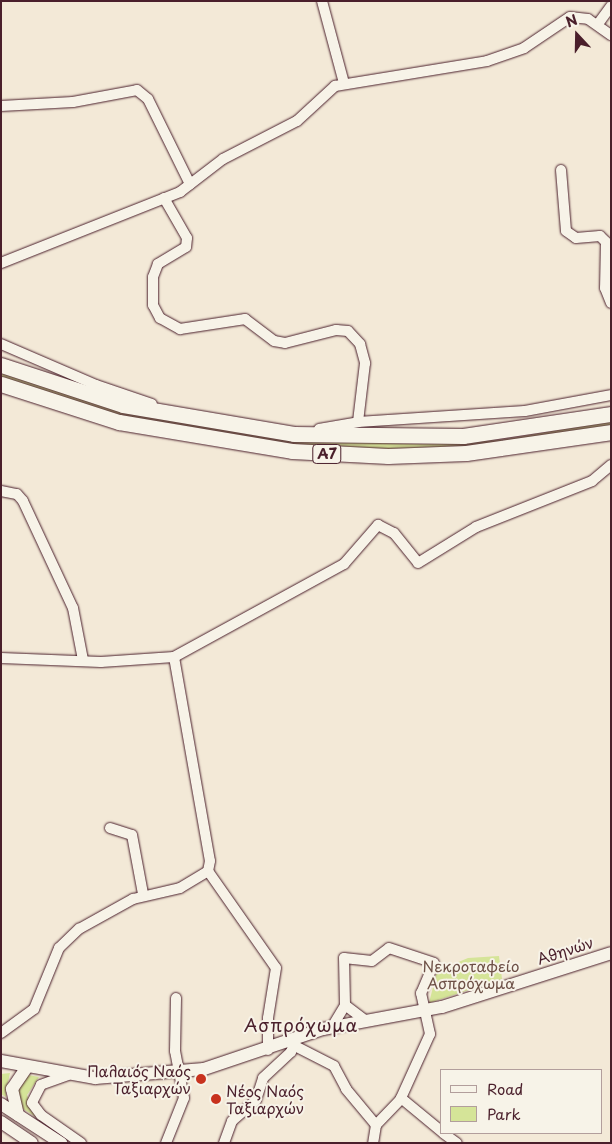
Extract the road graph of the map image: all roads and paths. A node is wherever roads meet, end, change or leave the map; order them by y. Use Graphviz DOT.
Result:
graph roads {
  1 [pos="322,1"];
  2 [pos="611,6"];
  3 [pos="598,24"];
  4 [pos="611,35"];
  5 [pos="344,83"];
  6 [pos="1,106"];
  7 [pos="560,170"];
  8 [pos="190,184"];
  9 [pos="164,198"];
  10 [pos="1,263"];
  11 [pos="611,303"];
  12 [pos="1,344"];
  13 [pos="1,365"];
  14 [pos="1,384"];
  15 [pos="611,395"];
  16 [pos="611,414"];
  17 [pos="358,422"];
  18 [pos="611,432"];
  19 [pos="611,465"];
  20 [pos="1,491"];
  21 [pos="174,657"];
  22 [pos="1,658"];
  23 [pos="83,660"];
  24 [pos="110,828"];
  25 [pos="208,871"];
  26 [pos="143,894"];
  27 [pos="611,953"];
  28 [pos="176,998"];
  29 [pos="345,1006"];
  30 [pos="425,1011"];
  31 [pos="366,1021"];
  32 [pos="332,1026"];
  33 [pos="1,1033"];
  34 [pos="296,1042"];
  35 [pos="268,1050"];
  36 [pos="2,1063"];
  37 [pos="31,1068"];
  38 [pos="178,1073"];
  39 [pos="68,1075"];
  40 [pos="401,1098"];
  41 [pos="1,1104"];
  42 [pos="18,1115"];
  43 [pos="1,1122"];
  44 [pos="376,1125"];
  45 [pos="440,1130"];
  46 [pos="445,1134"];
  47 [pos="32,1143"];
  48 [pos="61,1143"];
  49 [pos="81,1143"];
  50 [pos="166,1143"];
  51 [pos="224,1143"];
  52 [pos="373,1143"];
  53 [pos="457,1143"];
  1 -- 5 [label="street"];
  2 -- 3 [label="street"];
  3 -- 4 [label="street"];
  3 -- 5 [label="street"];
  5 -- 8 [label="street"];
  6 -- 8 [label="street"];
  7 -- 11 [label="street"];
  8 -- 9 [label="street"];
  9 -- 10 [label="street"];
  9 -- 17 [label="street"];
  12 -- 17 [label="street"];
  13 -- 16 [label="highway, Α7"];
  14 -- 18 [label="highway, Α7"];
  15 -- 17 [label="street"];
  19 -- 21 [label="street"];
  20 -- 23 [label="street"];
  21 -- 23 [label="street"];
  21 -- 25 [label="street"];
  22 -- 23 [label="street"];
  24 -- 26 [label="street"];
  25 -- 26 [label="street"];
  25 -- 35 [label="street"];
  26 -- 33 [label="street"];
  27 -- 30 [label="main road, Αθηνών"];
  28 -- 38 [label="street"];
  29 -- 30 [label="street"];
  29 -- 31 [label="street"];
  29 -- 32 [label="street"];
  30 -- 31 [label="main road, Αθηνών"];
  30 -- 40 [label="street"];
  31 -- 32 [label="main road, Αθηνών"];
  32 -- 34 [label="main road, Αθηνών"];
  34 -- 35 [label="main road, Αθηνών"];
  34 -- 44 [label="street"];
  34 -- 51 [label="street"];
  35 -- 38 [label="main road, Αθηνών"];
  36 -- 37 [label="main road, Αθηνών"];
  37 -- 39 [label="main road, Αθηνών"];
  37 -- 42 [label="main road"];
  38 -- 39 [label="main road, Αθηνών"];
  38 -- 50 [label="street"];
  39 -- 49 [label="street"];
  40 -- 44 [label="street"];
  40 -- 45 [label="street"];
  41 -- 42 [label="main road"];
  42 -- 48 [label="main road"];
  43 -- 47 [label="main road"];
  44 -- 52 [label="street"];
  46 -- 53 [label="street"];
}
